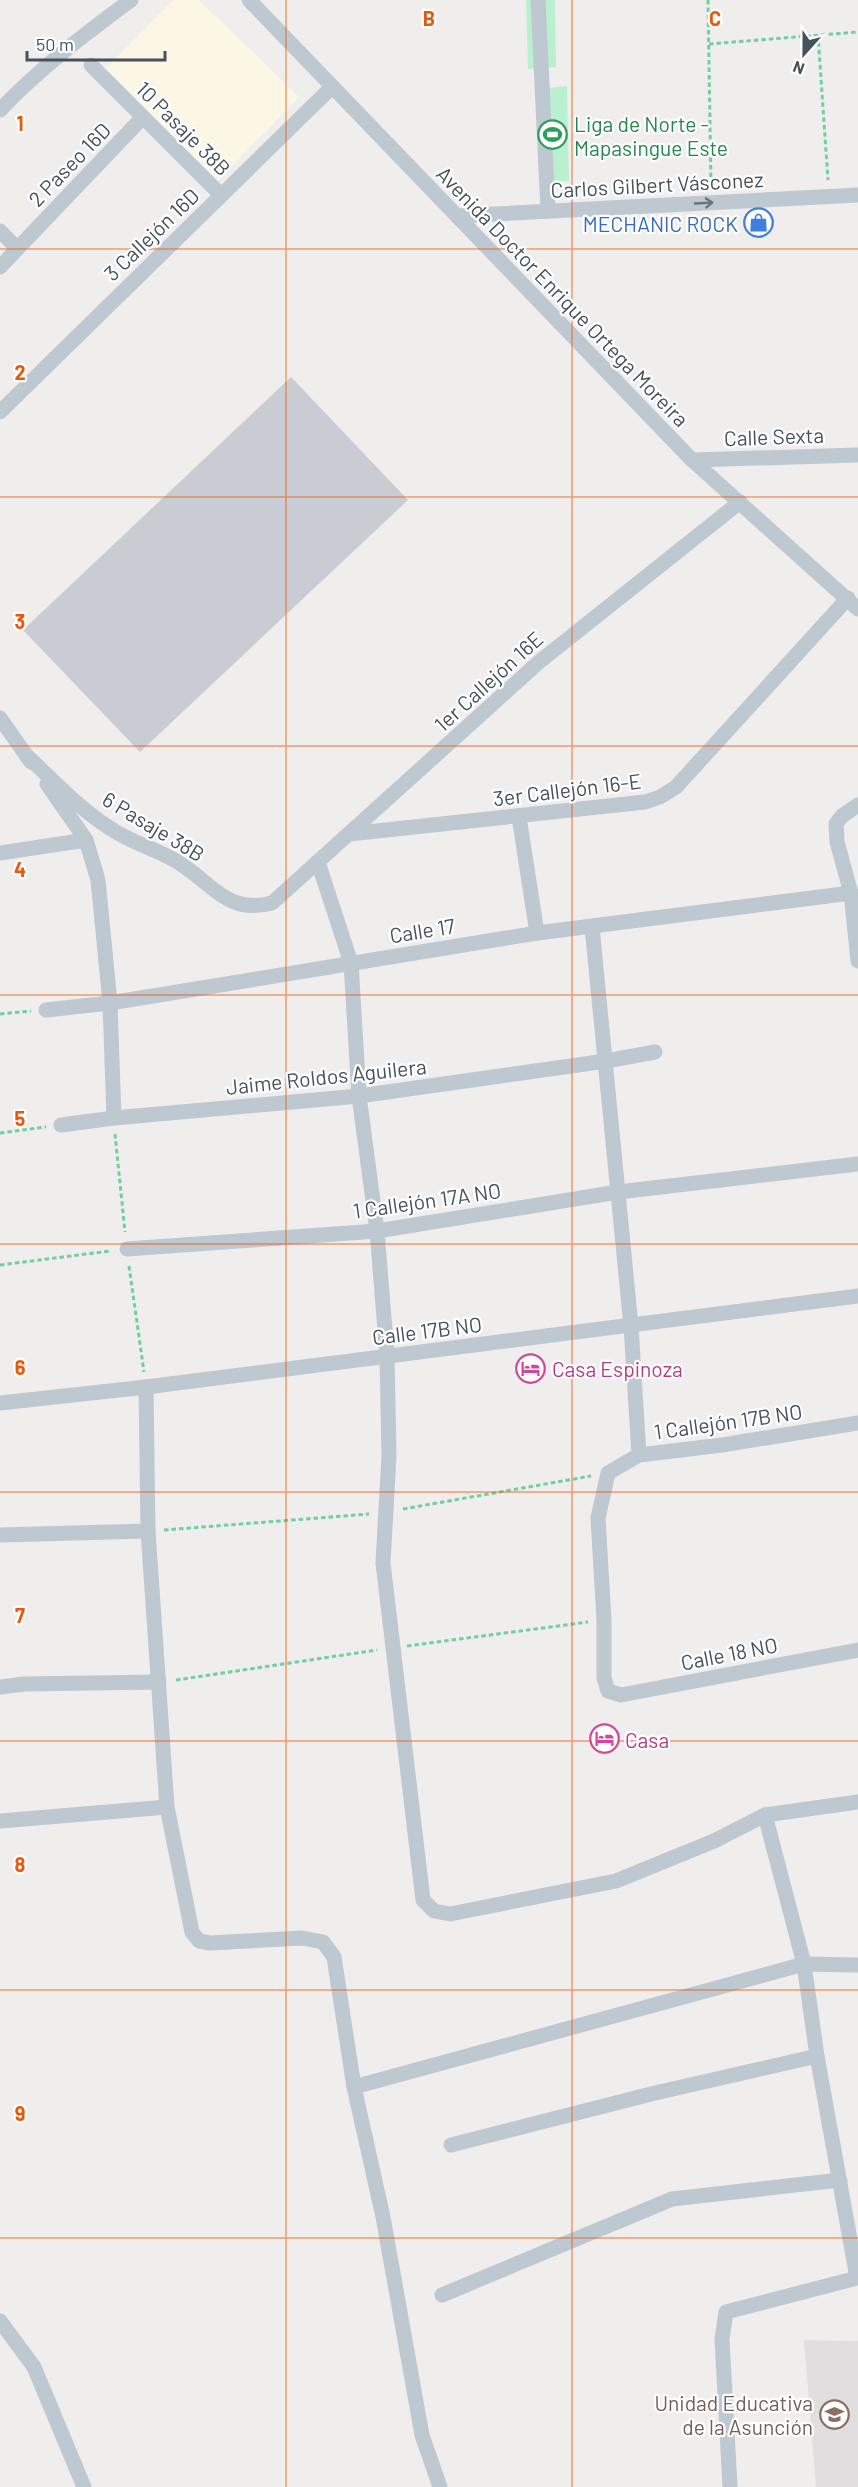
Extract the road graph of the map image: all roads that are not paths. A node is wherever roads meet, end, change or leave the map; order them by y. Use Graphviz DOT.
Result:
graph roads {
  1 [pos="131,0"];
  2 [pos="249,0"];
  3 [pos="538,0"];
  4 [pos="91,65"];
  5 [pos="332,87"];
  6 [pos="0,110"];
  7 [pos="143,117"];
  8 [pos="221,195"];
  9 [pos="858,195"];
  10 [pos="548,211"];
  11 [pos="457,216"];
  12 [pos="0,231"];
  13 [pos="17,248"];
  14 [pos="0,267"];
  15 [pos="0,412"];
  16 [pos="858,455"];
  17 [pos="692,460"];
  18 [pos="740,502"];
  19 [pos="853,604"];
  20 [pos="0,718"];
  21 [pos="27,756"];
  22 [pos="858,805"];
  23 [pos="519,817"];
  24 [pos="349,834"];
  25 [pos="86,840"];
  26 [pos="0,853"];
  27 [pos="318,862"];
  28 [pos="851,894"];
  29 [pos="272,903"];
  30 [pos="592,927"];
  31 [pos="537,933"];
  32 [pos="858,961"];
  33 [pos="351,963"];
  34 [pos="110,1003"];
  35 [pos="45,1010"];
  36 [pos="655,1052"];
  37 [pos="606,1061"];
  38 [pos="359,1096"];
  39 [pos="114,1118"];
  40 [pos="61,1125"];
  41 [pos="858,1164"];
  42 [pos="618,1192"];
  43 [pos="377,1230"];
  44 [pos="127,1249"];
  45 [pos="858,1296"];
  46 [pos="632,1326"];
  47 [pos="387,1355"];
  48 [pos="146,1387"];
  49 [pos="0,1403"];
  50 [pos="858,1423"];
  51 [pos="639,1455"];
  52 [pos="148,1531"];
  53 [pos="0,1535"];
  54 [pos="858,1650"];
  55 [pos="159,1682"];
  56 [pos="0,1687"];
  57 [pos="608,1691"];
  58 [pos="858,1802"];
  59 [pos="167,1807"];
  60 [pos="765,1815"];
  61 [pos="0,1821"];
  62 [pos="804,1964"];
  63 [pos="858,1965"];
  64 [pos="817,2056"];
  65 [pos="354,2087"];
  66 [pos="451,2145"];
  67 [pos="840,2180"];
  68 [pos="442,2295"];
  69 [pos="0,2321"];
  70 [pos="84,2487"];
  71 [pos="440,2487"];
  72 [pos="730,2487"];
  1 -- 6 [label="street"];
  2 -- 5 [label="street, Avenida Doctor Enrique Ortega Moreira"];
  3 -- 10 [label="street"];
  4 -- 7 [label="street, 10 Pasaje 38B"];
  5 -- 8 [label="street, 3 Callejón 16D"];
  5 -- 11 [label="street, Avenida Doctor Enrique Ortega Moreira"];
  7 -- 8 [label="street, 10 Pasaje 38B"];
  7 -- 13 [label="street, 2 Paseo 16D"];
  8 -- 15 [label="street, 3 Callejón 16D"];
  10 -- 9 [label="street, Carlos Gilbert Vásconez, one-way"];
  10 -- 11 [label="street, Carlos Gilbert Vásconez"];
  11 -- 17 [label="street, Avenida Doctor Enrique Ortega Moreira"];
  12 -- 13 [label="street"];
  13 -- 14 [label="street, 2 Paseo 16D"];
  16 -- 17 [label="street, Calle Sexta"];
  17 -- 18 [label="street, Avenida Doctor Enrique Ortega Moreira"];
  18 -- 19 [label="street, Avenida Doctor Enrique Ortega Moreira"];
  18 -- 24 [label="street, 1er Callejón 16E"];
  19 -- 23 [label="street, 3er Callejón 16-E"];
  20 -- 21 [label="street"];
  21 -- 25 [label="street"];
  21 -- 29 [label="street, 6 Pasaje 38B"];
  22 -- 28 [label="street"];
  23 -- 24 [label="street, 3er Callejón 16-E"];
  23 -- 31 [label="street"];
  24 -- 27 [label="street, 1er Callejón 16E"];
  25 -- 26 [label="street"];
  25 -- 34 [label="street"];
  27 -- 29 [label="street, 1er Callejón 16E"];
  27 -- 33 [label="street"];
  28 -- 30 [label="street, Calle 17"];
  28 -- 32 [label="street"];
  30 -- 31 [label="street, Calle 17"];
  30 -- 37 [label="street"];
  31 -- 33 [label="street, Calle 17"];
  33 -- 34 [label="street, Calle 17"];
  33 -- 38 [label="street"];
  34 -- 35 [label="street, Calle 17"];
  34 -- 39 [label="street"];
  36 -- 37 [label="street, Jaime Roldos Aguilera"];
  37 -- 38 [label="street, Jaime Roldos Aguilera"];
  37 -- 42 [label="street"];
  38 -- 39 [label="street, Jaime Roldos Aguilera"];
  38 -- 43 [label="street"];
  39 -- 40 [label="street, Jaime Roldos Aguilera"];
  41 -- 42 [label="street, 1 Callejón 17A NO"];
  42 -- 43 [label="street, 1 Callejón 17A NO"];
  42 -- 46 [label="street"];
  43 -- 44 [label="street, 1 Callejón 17A NO"];
  43 -- 47 [label="street"];
  45 -- 46 [label="street, Calle 17B NO"];
  46 -- 47 [label="street, Calle 17B NO"];
  46 -- 51 [label="street"];
  47 -- 48 [label="street, Calle 17B NO"];
  47 -- 60 [label="street"];
  48 -- 49 [label="street, Calle 17B NO"];
  48 -- 52 [label="street"];
  50 -- 51 [label="street, 1 Callejón 17B NO"];
  51 -- 57 [label="street, 1 Callejón 17B NO"];
  52 -- 53 [label="street"];
  52 -- 55 [label="street"];
  54 -- 57 [label="street, Calle 18 NO"];
  55 -- 56 [label="street"];
  55 -- 59 [label="street"];
  58 -- 60 [label="street"];
  59 -- 61 [label="street"];
  59 -- 65 [label="street"];
  60 -- 62 [label="street"];
  62 -- 63 [label="street"];
  62 -- 64 [label="street"];
  62 -- 65 [label="street"];
  64 -- 66 [label="street"];
  64 -- 67 [label="street"];
  65 -- 71 [label="street"];
  67 -- 68 [label="street"];
  67 -- 72 [label="street"];
  69 -- 70 [label="street"];
}
